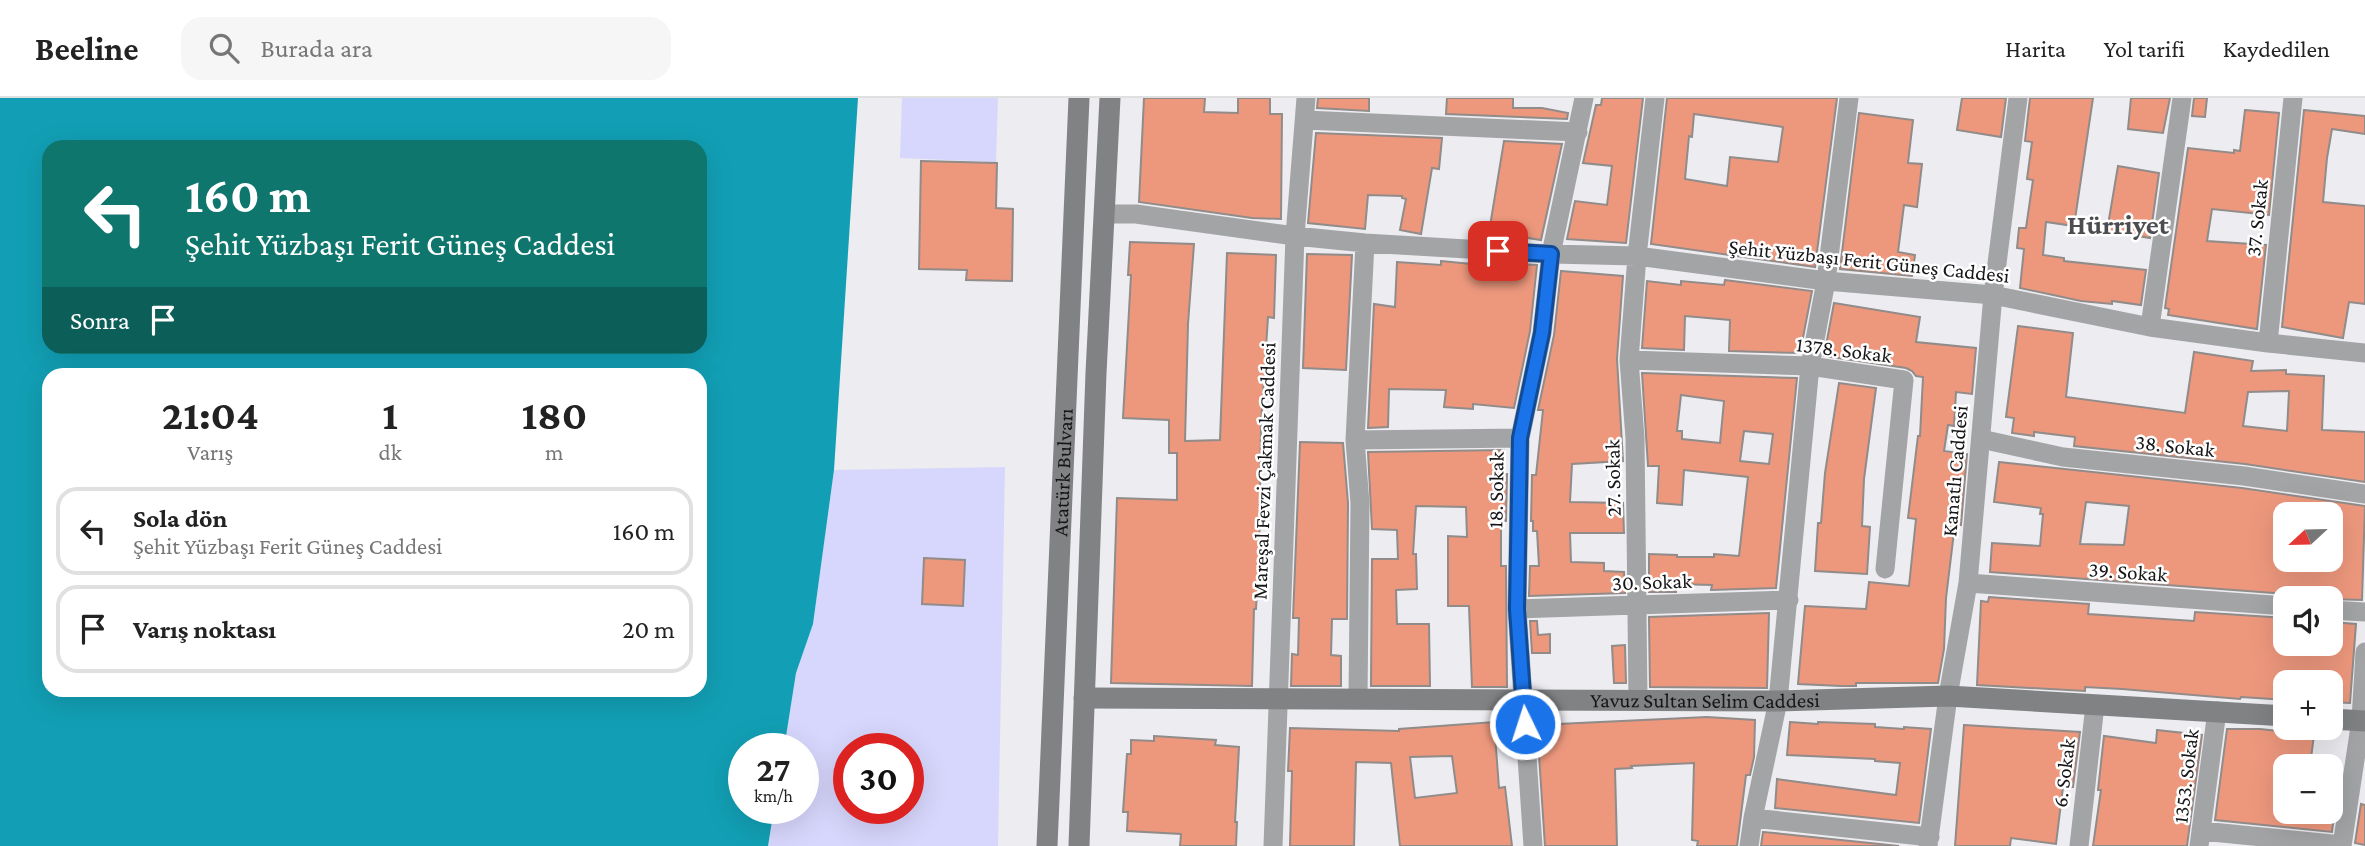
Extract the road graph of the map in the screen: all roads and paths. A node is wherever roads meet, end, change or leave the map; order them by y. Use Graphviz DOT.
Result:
graph roads {
  1 [pos="1079,98"];
  2 [pos="1110,98"];
  3 [pos="1306,98"];
  4 [pos="1584,98"];
  5 [pos="1655,98"];
  6 [pos="1849,98"];
  7 [pos="2018,98"];
  8 [pos="2182,98"];
  9 [pos="2292,98"];
  10 [pos="1305,120"];
  11 [pos="1578,132"];
  12 [pos="1104,214"];
  13 [pos="1295,236"];
  14 [pos="1366,243"];
  15 [pos="1551,254"];
  16 [pos="1637,256"];
  17 [pos="1826,281"];
  18 [pos="1993,295"];
  19 [pos="2150,327"];
  20 [pos="2268,343"];
  21 [pos="2365,353"];
  22 [pos="1629,360"];
  23 [pos="1810,366"];
  24 [pos="1520,438"];
  25 [pos="1981,439"];
  26 [pos="1355,440"];
  27 [pos="2365,494"];
  28 [pos="1885,569"];
  29 [pos="1968,583"];
  30 [pos="1789,600"];
  31 [pos="1638,605"];
  32 [pos="2273,605"];
  33 [pos="1517,609"];
  34 [pos="2343,611"];
  35 [pos="2365,612"];
  36 [pos="2365,652"];
  37 [pos="1948,696"];
  38 [pos="1084,698"];
  39 [pos="1278,698"];
  40 [pos="1358,699"];
  41 [pos="1523,699"];
  42 [pos="1638,700"];
  43 [pos="1778,701"];
  44 [pos="2095,705"];
  45 [pos="2217,711"];
  46 [pos="2273,715"];
  47 [pos="2343,720"];
  48 [pos="2363,721"];
  49 [pos="1753,818"];
  50 [pos="2200,838"];
  51 [pos="1929,841"];
  52 [pos="2342,845"];
  53 [pos="1046,846"];
  54 [pos="1079,846"];
  55 [pos="1273,846"];
  56 [pos="1533,846"];
  57 [pos="1749,846"];
  58 [pos="2079,846"];
  1 -- 53 [label="street, Atatürk Bulvarı"];
  2 -- 12 [label="street, Atatürk Bulvarı"];
  3 -- 10 [label="street, Mareşal Fevzi Çakmak Caddesi"];
  4 -- 11 [label="street, 18. Sokak"];
  5 -- 16 [label="street, 27. Sokak"];
  6 -- 17 [label="street"];
  7 -- 18 [label="street, Kanatlı Caddesi"];
  8 -- 19 [label="street"];
  9 -- 20 [label="street, 37. Sokak"];
  10 -- 11 [label="street"];
  10 -- 13 [label="street, Mareşal Fevzi Çakmak Caddesi"];
  11 -- 15 [label="street, 18. Sokak"];
  12 -- 13 [label="street, Şehit Yüzbaşı Ferit Güneş Caddesi"];
  12 -- 38 [label="street, Atatürk Bulvarı"];
  13 -- 14 [label="street, Şehit Yüzbaşı Ferit Güneş Caddesi"];
  13 -- 39 [label="street, Mareşal Fevzi Çakmak Caddesi"];
  14 -- 15 [label="street, Şehit Yüzbaşı Ferit Güneş Caddesi"];
  14 -- 26 [label="street"];
  15 -- 16 [label="street, Şehit Yüzbaşı Ferit Güneş Caddesi"];
  15 -- 24 [label="street, 18. Sokak"];
  16 -- 17 [label="street, Şehit Yüzbaşı Ferit Güneş Caddesi"];
  16 -- 22 [label="street, 27. Sokak"];
  17 -- 18 [label="street, Şehit Yüzbaşı Ferit Güneş Caddesi"];
  17 -- 23 [label="street"];
  18 -- 19 [label="street, Şehit Yüzbaşı Ferit Güneş Caddesi"];
  18 -- 25 [label="street, Kanatlı Caddesi"];
  19 -- 20 [label="street, Şehit Yüzbaşı Ferit Güneş Caddesi"];
  20 -- 21 [label="street, Şehit Yüzbaşı Ferit Güneş Caddesi"];
  22 -- 23 [label="street, 1378. Sokak"];
  22 -- 31 [label="street, 27. Sokak"];
  23 -- 28 [label="street, 1378. Sokak"];
  23 -- 30 [label="street"];
  24 -- 26 [label="street"];
  24 -- 33 [label="street, 18. Sokak"];
  25 -- 27 [label="street, 38. Sokak"];
  25 -- 29 [label="street, Kanatlı Caddesi"];
  26 -- 40 [label="street"];
  29 -- 32 [label="street, 39. Sokak"];
  29 -- 37 [label="street, Kanatlı Caddesi"];
  30 -- 31 [label="street, 30. Sokak"];
  30 -- 43 [label="street"];
  31 -- 33 [label="street, 30. Sokak"];
  31 -- 42 [label="street, 27. Sokak"];
  33 -- 41 [label="street, 18. Sokak"];
  34 -- 35 [label="street"];
  36 -- 48 [label="street"];
  37 -- 43 [label="street, Yavuz Sultan Selim Caddesi"];
  37 -- 44 [label="street, Yavuz Sultan Selim Caddesi"];
  37 -- 51 [label="street, Kanatlı Caddesi"];
  38 -- 39 [label="street, Yavuz Sultan Selim Caddesi"];
  38 -- 54 [label="street, Atatürk Bulvarı"];
  39 -- 40 [label="street, Yavuz Sultan Selim Caddesi"];
  39 -- 55 [label="street, Mareşal Fevzi Çakmak Caddesi"];
  40 -- 41 [label="street, Yavuz Sultan Selim Caddesi"];
  41 -- 42 [label="street, Yavuz Sultan Selim Caddesi"];
  41 -- 56 [label="street, 18. Sokak"];
  42 -- 43 [label="street, Yavuz Sultan Selim Caddesi"];
  43 -- 49 [label="street"];
  44 -- 45 [label="street, Yavuz Sultan Selim Caddesi"];
  44 -- 58 [label="street, 6. Sokak"];
  45 -- 46 [label="street, Yavuz Sultan Selim Caddesi"];
  45 -- 50 [label="street, 1353. Sokak"];
  47 -- 48 [label="street"];
  48 -- 52 [label="street"];
  49 -- 51 [label="street"];
  49 -- 57 [label="street"];
  50 -- 52 [label="street"];
}
